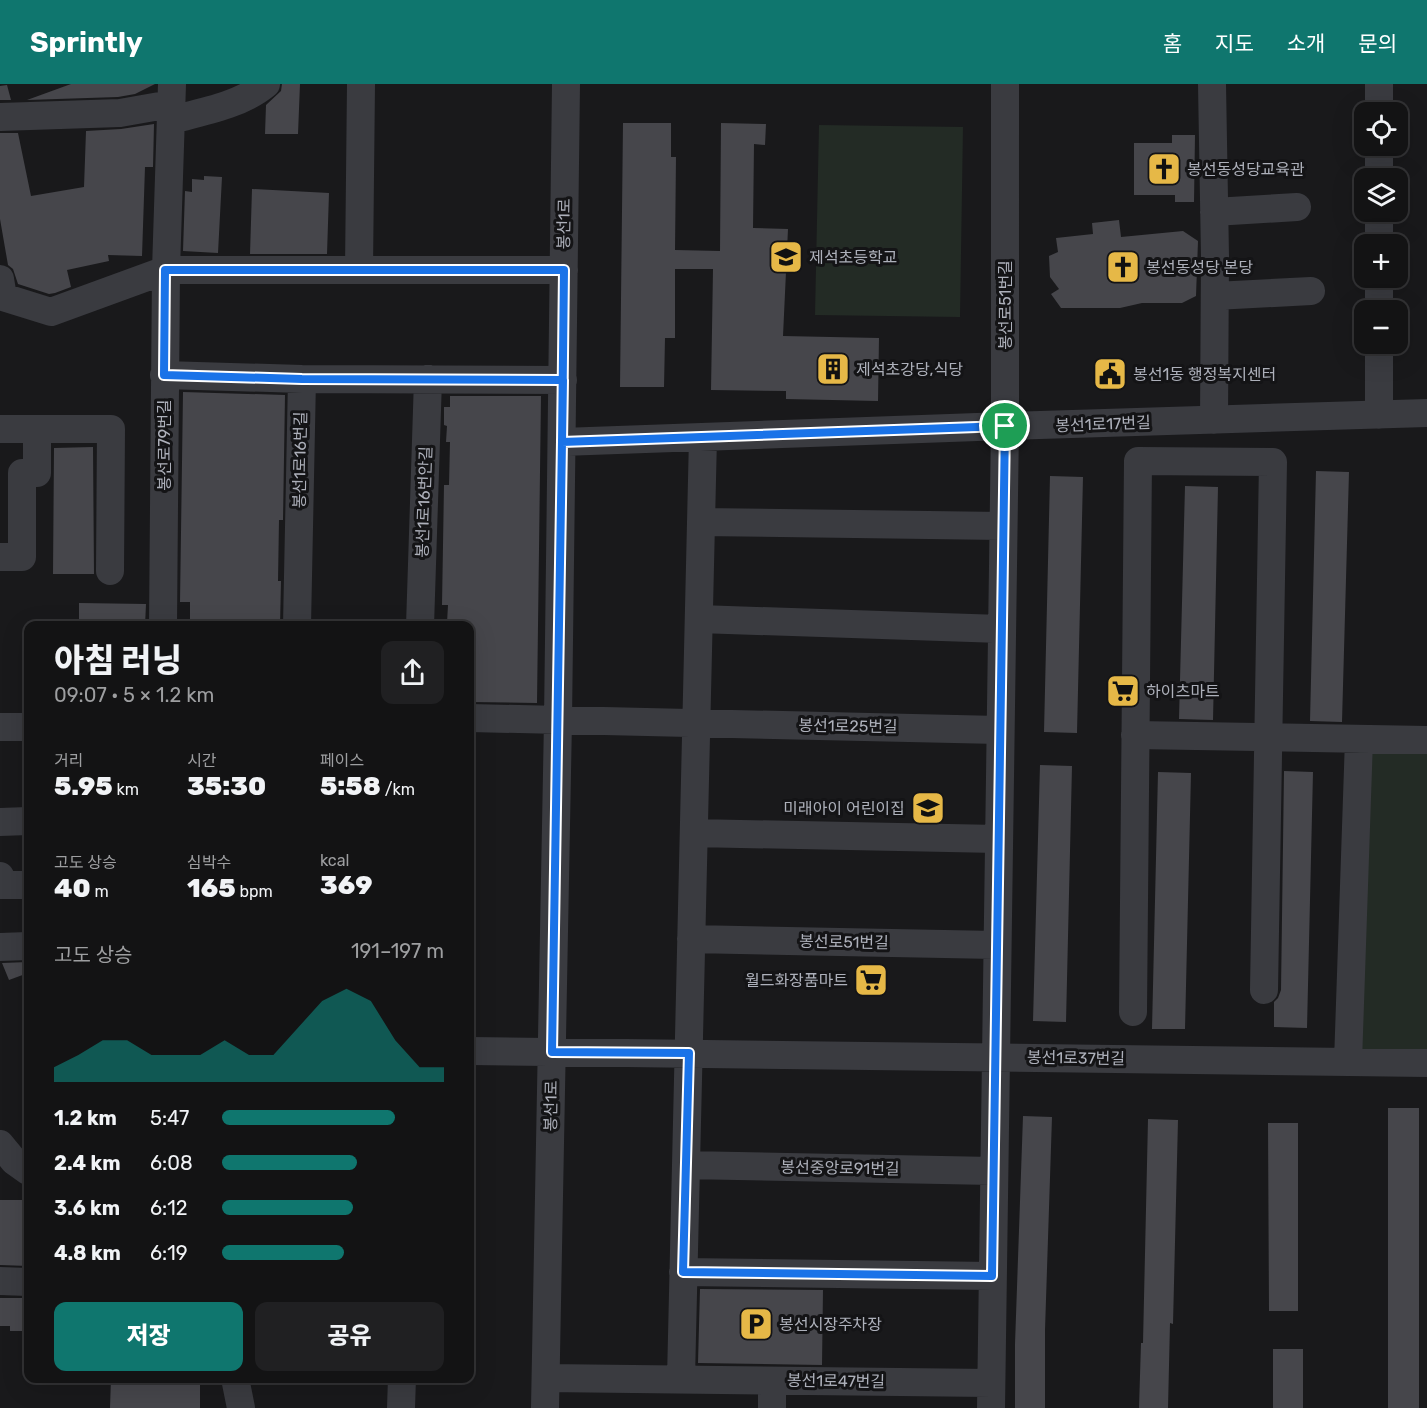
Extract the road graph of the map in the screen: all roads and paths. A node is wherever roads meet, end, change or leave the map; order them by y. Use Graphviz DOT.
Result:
graph roads {
  1 [pos="266,84"];
  2 [pos="361,84"];
  3 [pos="566,84"];
  4 [pos="1005,84"];
  5 [pos="1212,84"];
  6 [pos="1379,84"];
  7 [pos="171,102"];
  8 [pos="1379,102"];
  9 [pos="0,117"];
  10 [pos="1297,207"];
  11 [pos="1214,212"];
  12 [pos="165,270"];
  13 [pos="359,270"];
  14 [pos="564,270"];
  15 [pos="0,279"];
  16 [pos="1311,291"];
  17 [pos="1215,296"];
  18 [pos="1379,354"];
  19 [pos="164,375"];
  20 [pos="302,379"];
  21 [pos="428,380"];
  22 [pos="563,380"];
  23 [pos="1427,413"];
  24 [pos="1380,415"];
  25 [pos="1214,420"];
  26 [pos="1005,426"];
  27 [pos="0,429"];
  28 [pos="37,429"];
  29 [pos="703,437"];
  30 [pos="562,442"];
  31 [pos="701,522"];
  32 [pos="1002,526"];
  33 [pos="0,557"];
  34 [pos="110,571"];
  35 [pos="699,611"];
  36 [pos="163,621"];
  37 [pos="297,621"];
  38 [pos="420,621"];
  39 [pos="1001,629"];
  40 [pos="474,718"];
  41 [pos="558,720"];
  42 [pos="696,723"];
  43 [pos="0,727"];
  44 [pos="24,727"];
  45 [pos="999,730"];
  46 [pos="1135,735"];
  47 [pos="1268,737"];
  48 [pos="1359,739"];
  49 [pos="1427,740"];
  50 [pos="24,821"];
  51 [pos="0,822"];
  52 [pos="694,833"];
  53 [pos="998,839"];
  54 [pos="0,876"];
  55 [pos="24,885"];
  56 [pos="692,939"];
  57 [pos="996,945"];
  58 [pos="24,946"];
  59 [pos="0,947"];
  60 [pos="1264,990"];
  61 [pos="1133,1012"];
  62 [pos="474,1051"];
  63 [pos="552,1052"];
  64 [pos="689,1053"];
  65 [pos="995,1057"];
  66 [pos="1348,1062"];
  67 [pos="1427,1063"];
  68 [pos="0,1144"];
  69 [pos="686,1165"];
  70 [pos="24,1168"];
  71 [pos="993,1171"];
  72 [pos="683,1272"];
  73 [pos="992,1276"];
  74 [pos="0,1281"];
  75 [pos="24,1281"];
  76 [pos="546,1378"];
  77 [pos="681,1379"];
  78 [pos="236,1383"];
  79 [pos="402,1383"];
  80 [pos="772,1394"];
  81 [pos="991,1396"];
  82 [pos="241,1408"];
  83 [pos="401,1408"];
  84 [pos="545,1408"];
  1 -- 7 [label="street"];
  2 -- 13 [label="street"];
  3 -- 14 [label="street, 봉선1로"];
  4 -- 26 [label="street, 봉선로51번길"];
  5 -- 11 [label="street"];
  6 -- 8 [label="street"];
  7 -- 9 [label="street"];
  7 -- 12 [label="street, 봉선로79번길"];
  10 -- 11 [label="street"];
  11 -- 17 [label="street"];
  12 -- 13 [label="street"];
  12 -- 15 [label="street"];
  12 -- 19 [label="street, 봉선로79번길"];
  13 -- 14 [label="street"];
  14 -- 22 [label="street, 봉선1로"];
  16 -- 17 [label="street"];
  17 -- 25 [label="street"];
  18 -- 24 [label="street"];
  19 -- 20 [label="street"];
  19 -- 36 [label="street, 봉선로79번길"];
  20 -- 21 [label="street"];
  20 -- 37 [label="street, 봉선1로16번길"];
  21 -- 22 [label="street"];
  21 -- 38 [label="street, 봉선1로16번안길"];
  22 -- 30 [label="street, 봉선1로"];
  23 -- 24 [label="street, 봉선1로17번길"];
  24 -- 25 [label="street, 봉선1로17번길"];
  25 -- 26 [label="street, 봉선1로17번길"];
  26 -- 29 [label="street, 봉선1로17번길"];
  26 -- 32 [label="street, 봉선로51번길"];
  27 -- 28 [label="street"];
  28 -- 33 [label="street"];
  28 -- 34 [label="street"];
  29 -- 30 [label="street, 봉선1로17번길"];
  29 -- 31 [label="street"];
  30 -- 41 [label="street, 봉선1로"];
  31 -- 32 [label="street"];
  31 -- 35 [label="street"];
  32 -- 39 [label="street, 봉선로51번길"];
  35 -- 39 [label="street"];
  35 -- 42 [label="street"];
  39 -- 45 [label="street, 봉선로51번길"];
  40 -- 41 [label="street, 봉선1로25번길"];
  41 -- 42 [label="street, 봉선1로25번길"];
  41 -- 63 [label="street, 봉선1로"];
  42 -- 45 [label="street, 봉선1로25번길"];
  42 -- 52 [label="street"];
  43 -- 44 [label="street"];
  45 -- 53 [label="street, 봉선로51번길"];
  46 -- 47 [label="street"];
  46 -- 47 [label="street"];
  46 -- 61 [label="street"];
  47 -- 48 [label="street"];
  47 -- 60 [label="street"];
  48 -- 49 [label="street"];
  48 -- 66 [label="street"];
  50 -- 51 [label="street"];
  52 -- 53 [label="street"];
  52 -- 56 [label="street"];
  53 -- 57 [label="street, 봉선로51번길"];
  54 -- 55 [label="street"];
  56 -- 57 [label="street, 봉선로51번길"];
  56 -- 64 [label="street"];
  57 -- 65 [label="street, 봉선로51번길"];
  58 -- 59 [label="street"];
  62 -- 63 [label="street, 봉선1로37번길"];
  63 -- 64 [label="street, 봉선1로37번길"];
  63 -- 76 [label="street, 봉선1로"];
  64 -- 65 [label="street, 봉선1로37번길"];
  64 -- 69 [label="street"];
  65 -- 66 [label="street, 봉선1로37번길"];
  65 -- 71 [label="street"];
  66 -- 67 [label="street, 봉선1로37번길"];
  68 -- 70 [label="street"];
  69 -- 71 [label="street, 봉선중앙로91번길"];
  69 -- 72 [label="street"];
  71 -- 73 [label="street"];
  72 -- 73 [label="street"];
  72 -- 77 [label="street"];
  73 -- 81 [label="street"];
  74 -- 75 [label="street"];
  76 -- 77 [label="street, 봉선1로47번길"];
  76 -- 84 [label="street, 봉선1로"];
  77 -- 80 [label="street, 봉선1로47번길"];
  78 -- 82 [label="street"];
  79 -- 83 [label="street"];
  80 -- 81 [label="street, 봉선1로47번길"];
}
